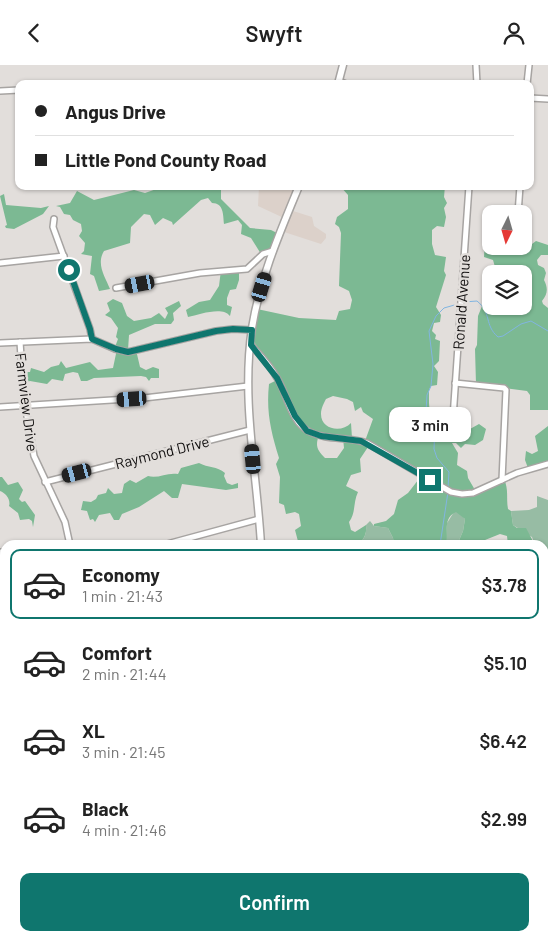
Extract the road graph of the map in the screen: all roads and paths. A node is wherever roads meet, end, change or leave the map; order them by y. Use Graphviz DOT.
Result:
graph roads {
  1 [pos="343,65"];
  2 [pos="476,65"];
  3 [pos="529,65"];
  4 [pos="339,80"];
  5 [pos="477,80"];
  6 [pos="527,80"];
  7 [pos="15,90"];
  8 [pos="0,91"];
  9 [pos="534,98"];
  10 [pos="548,99"];
  11 [pos="297,190"];
  12 [pos="469,190"];
  13 [pos="520,190"];
  14 [pos="519,205"];
  15 [pos="54,219"];
  16 [pos="273,251"];
  17 [pos="64,257"];
  18 [pos="0,263"];
  19 [pos="116,289"];
  20 [pos="252,330"];
  21 [pos="92,339"];
  22 [pos="20,342"];
  23 [pos="0,343"];
  24 [pos="251,345"];
  25 [pos="455,383"];
  26 [pos="248,387"];
  27 [pos="26,406"];
  28 [pos="0,407"];
  29 [pos="453,418"];
  30 [pos="250,430"];
  31 [pos="548,463"];
  32 [pos="502,480"];
  33 [pos="45,482"];
  34 [pos="259,519"];
  35 [pos="69,540"];
  36 [pos="182,540"];
  37 [pos="261,540"];
  1 -- 4 [label="main road"];
  2 -- 5 [label="street"];
  3 -- 6 [label="street"];
  7 -- 8 [label="street"];
  9 -- 10 [label="street"];
  11 -- 16 [label="main road"];
  12 -- 25 [label="street, Ronald Avenue"];
  13 -- 14 [label="street"];
  15 -- 17 [label="street"];
  16 -- 19 [label="street"];
  16 -- 20 [label="main road"];
  17 -- 18 [label="street"];
  17 -- 21 [label="street"];
  20 -- 21 [label="street"];
  20 -- 24 [label="main road"];
  21 -- 22 [label="street"];
  22 -- 23 [label="street"];
  22 -- 27 [label="street, Farmview Drive"];
  24 -- 26 [label="main road"];
  24 -- 32 [label="street"];
  25 -- 29 [label="street, Ronald Avenue"];
  25 -- 32 [label="street"];
  26 -- 27 [label="street"];
  26 -- 30 [label="main road"];
  27 -- 28 [label="street"];
  27 -- 33 [label="street, Farmview Drive"];
  30 -- 33 [label="street, Raymond Drive"];
  30 -- 34 [label="main road"];
  31 -- 32 [label="street"];
  33 -- 35 [label="street, Farmview Drive"];
  34 -- 36 [label="street"];
  34 -- 37 [label="main road"];
}
